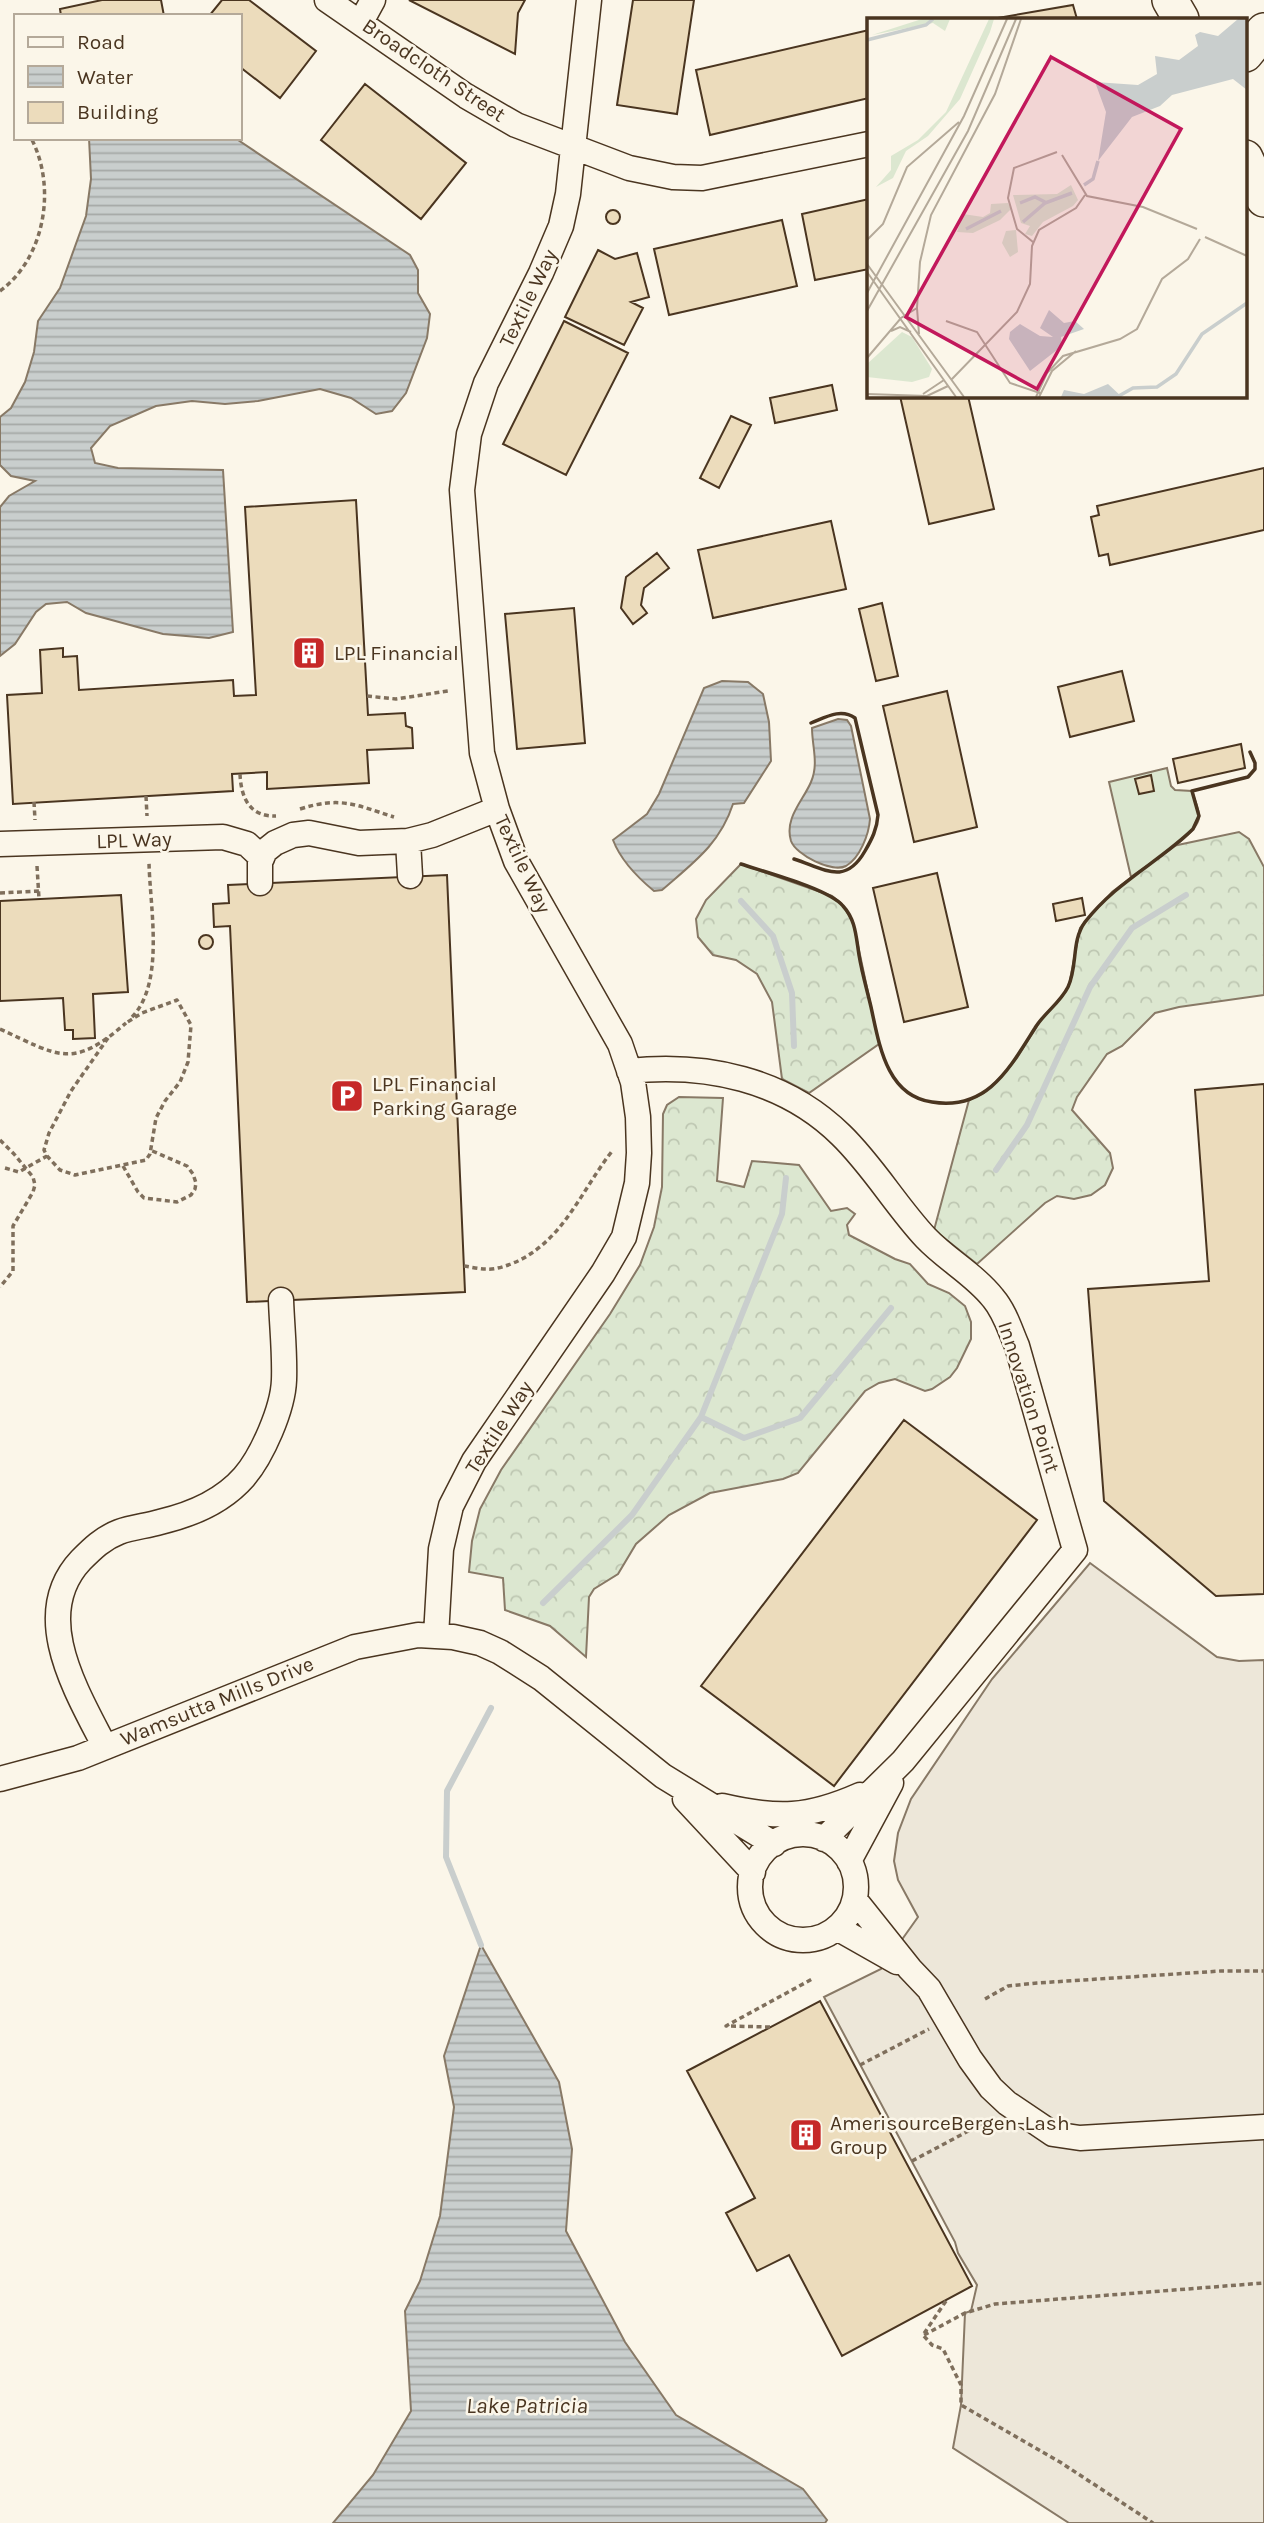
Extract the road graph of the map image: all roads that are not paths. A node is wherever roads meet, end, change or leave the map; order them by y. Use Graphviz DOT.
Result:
graph roads {
  1 [pos="327,0"];
  2 [pos="373,0"];
  3 [pos="589,0"];
  4 [pos="1170,0"];
  5 [pos="1180,18"];
  6 [pos="361,22"];
  7 [pos="1264,30"];
  8 [pos="1246,53"];
  9 [pos="867,144"];
  10 [pos="574,146"];
  11 [pos="1246,160"];
  12 [pos="1264,199"];
  13 [pos="497,809"];
  14 [pos="408,841"];
  15 [pos="0,844"];
  16 [pos="262,858"];
  17 [pos="410,876"];
  18 [pos="260,883"];
  19 [pos="629,1071"];
  20 [pos="281,1300"];
  21 [pos="436,1636"];
  22 [pos="105,1747"];
  23 [pos="903,1761"];
  24 [pos="663,1776"];
  25 [pos="0,1779"];
  26 [pos="874,1789"];
  27 [pos="708,1803"];
  28 [pos="824,1839"];
  29 [pos="774,1844"];
  30 [pos="849,1861"];
  31 [pos="753,1872"];
  32 [pos="855,1900"];
  33 [pos="837,1928"];
  34 [pos="910,1969"];
  35 [pos="1264,2127"];
  1 -- 6 [label="street, Broadcloth Street"];
  2 -- 6 [label="street"];
  3 -- 10 [label="street, Textile Way"];
  4 -- 5 [label="highway"];
  6 -- 10 [label="street, Broadcloth Street"];
  7 -- 8 [label="highway"];
  9 -- 10 [label="street, Broadcloth Street"];
  10 -- 13 [label="street, Textile Way"];
  11 -- 12 [label="highway"];
  13 -- 14 [label="street"];
  13 -- 19 [label="street, Textile Way"];
  14 -- 16 [label="street"];
  14 -- 17 [label="street"];
  15 -- 16 [label="street, LPL Way"];
  16 -- 18 [label="street"];
  19 -- 21 [label="street, Textile Way"];
  19 -- 23 [label="street, Innovation Point"];
  20 -- 22 [label="street"];
  21 -- 22 [label="street, Wamsutta Mills Drive"];
  21 -- 24 [label="street"];
  22 -- 25 [label="street, Wamsutta Mills Drive"];
  23 -- 26 [label="street, Innovation Point"];
  23 -- 30 [label="street, Innovation Point"];
  24 -- 27 [label="street"];
  24 -- 31 [label="street"];
  26 -- 27 [label="street"];
  26 -- 28 [label="street, Innovation Point"];
  27 -- 29 [label="street"];
  28 -- 29 [label="street"];
  28 -- 30 [label="street"];
  29 -- 31 [label="street"];
  30 -- 32 [label="street"];
  31 -- 33 [label="street"];
  32 -- 33 [label="street"];
  32 -- 34 [label="street"];
  33 -- 34 [label="street"];
  34 -- 35 [label="street"];
}
